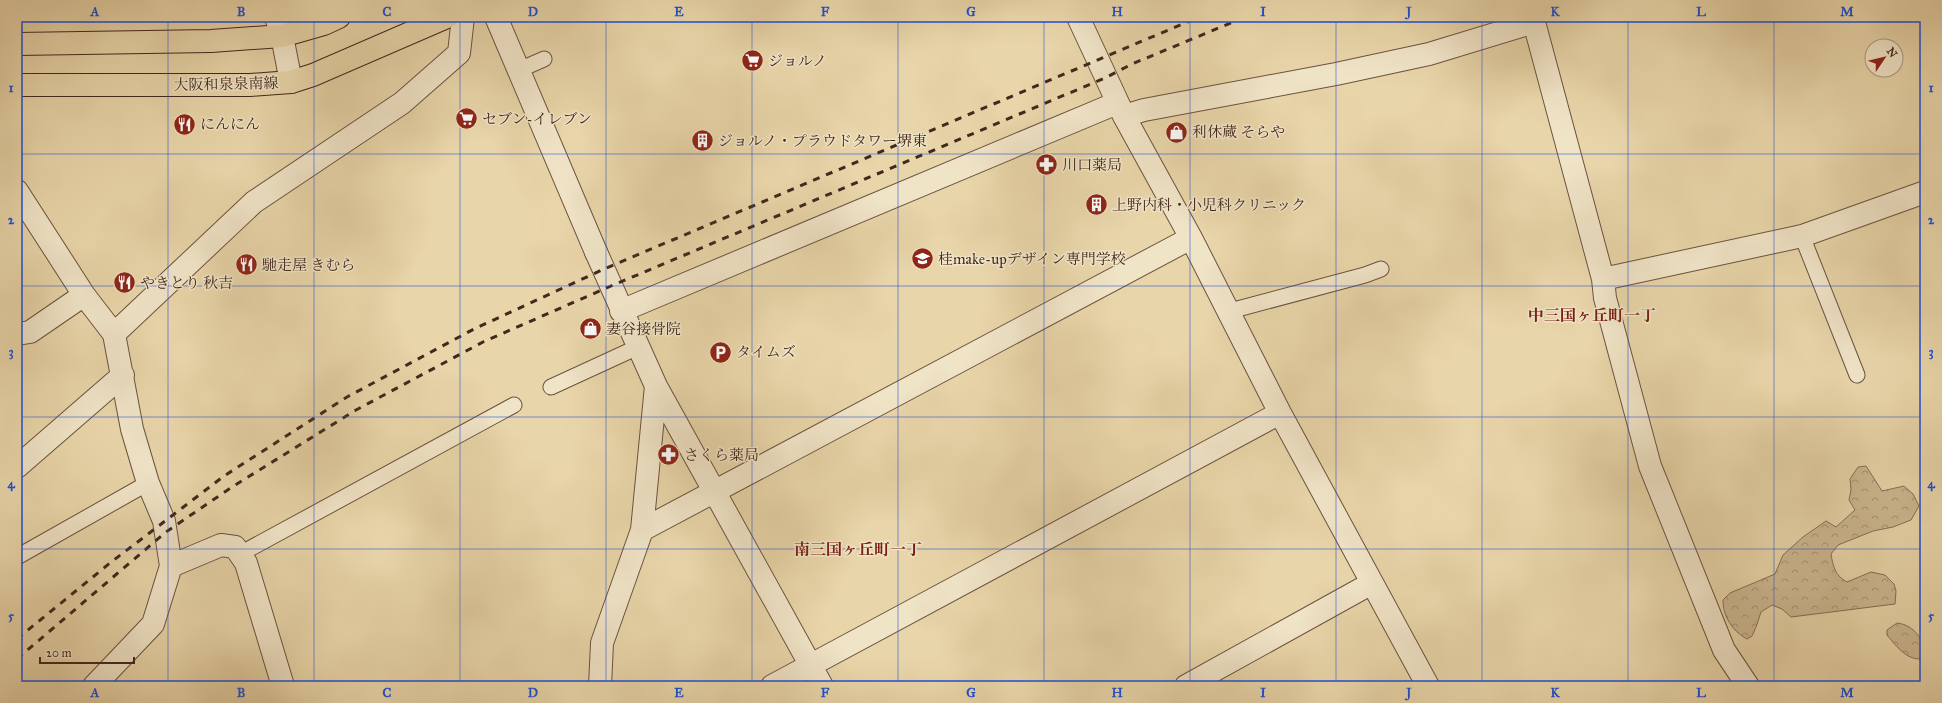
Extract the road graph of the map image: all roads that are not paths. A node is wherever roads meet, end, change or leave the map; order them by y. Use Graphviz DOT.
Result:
graph roads {
  1 [pos="339,17"];
  2 [pos="447,17"];
  3 [pos="464,17"];
  4 [pos="496,17"];
  5 [pos="1078,17"];
  6 [pos="279,27"];
  7 [pos="17,44"];
  8 [pos="544,59"];
  9 [pos="518,70"];
  10 [pos="291,82"];
  11 [pos="17,85"];
  12 [pos="1121,110"];
  13 [pos="17,191"];
  14 [pos="1925,192"];
  15 [pos="1802,236"];
  16 [pos="1191,238"];
  17 [pos="1381,269"];
  18 [pos="1603,279"];
  19 [pos="84,295"];
  20 [pos="621,311"];
  21 [pos="1230,311"];
  22 [pos="17,334"];
  23 [pos="114,334"];
  24 [pos="638,347"];
  25 [pos="123,375"];
  26 [pos="1857,375"];
  27 [pos="656,386"];
  28 [pos="551,387"];
  29 [pos="514,404"];
  30 [pos="1280,413"];
  31 [pos="17,467"];
  32 [pos="148,482"];
  33 [pos="716,492"];
  34 [pos="642,530"];
  35 [pos="240,554"];
  36 [pos="17,557"];
  37 [pos="171,566"];
  38 [pos="1372,583"];
  39 [pos="810,665"];
  40 [pos="94,686"];
  41 [pos="283,686"];
  42 [pos="600,686"];
  43 [pos="772,686"];
  44 [pos="822,686"];
  45 [pos="1186,686"];
  46 [pos="1428,686"];
  47 [pos="1748,686"];
  1 -- 6 [label="main road"];
  2 -- 10 [label="main road, 大阪和泉泉南線"];
  3 -- 23 [label="street"];
  4 -- 9 [label="street"];
  5 -- 12 [label="street"];
  6 -- 7 [label="main road"];
  6 -- 10 [label="street"];
  8 -- 9 [label="lane"];
  9 -- 20 [label="street"];
  10 -- 11 [label="main road, 大阪和泉泉南線"];
  12 -- 16 [label="street"];
  12 -- 18 [label="street"];
  12 -- 20 [label="street"];
  13 -- 19 [label="street"];
  14 -- 15 [label="street"];
  15 -- 18 [label="street"];
  15 -- 26 [label="lane"];
  16 -- 21 [label="street"];
  16 -- 33 [label="street"];
  17 -- 21 [label="lane"];
  18 -- 47 [label="street"];
  19 -- 22 [label="street"];
  19 -- 23 [label="street"];
  20 -- 24 [label="street"];
  21 -- 30 [label="street"];
  23 -- 25 [label="street"];
  24 -- 27 [label="street"];
  24 -- 28 [label="lane"];
  25 -- 31 [label="street"];
  25 -- 32 [label="street"];
  27 -- 33 [label="street"];
  27 -- 34 [label="street"];
  29 -- 35 [label="lane"];
  30 -- 38 [label="street"];
  30 -- 39 [label="street"];
  32 -- 36 [label="lane"];
  32 -- 37 [label="street"];
  33 -- 34 [label="street"];
  33 -- 39 [label="street"];
  34 -- 42 [label="street"];
  35 -- 37 [label="street"];
  35 -- 41 [label="street"];
  37 -- 40 [label="street"];
  38 -- 45 [label="street"];
  38 -- 46 [label="street"];
  39 -- 43 [label="street"];
  39 -- 44 [label="street"];
}
